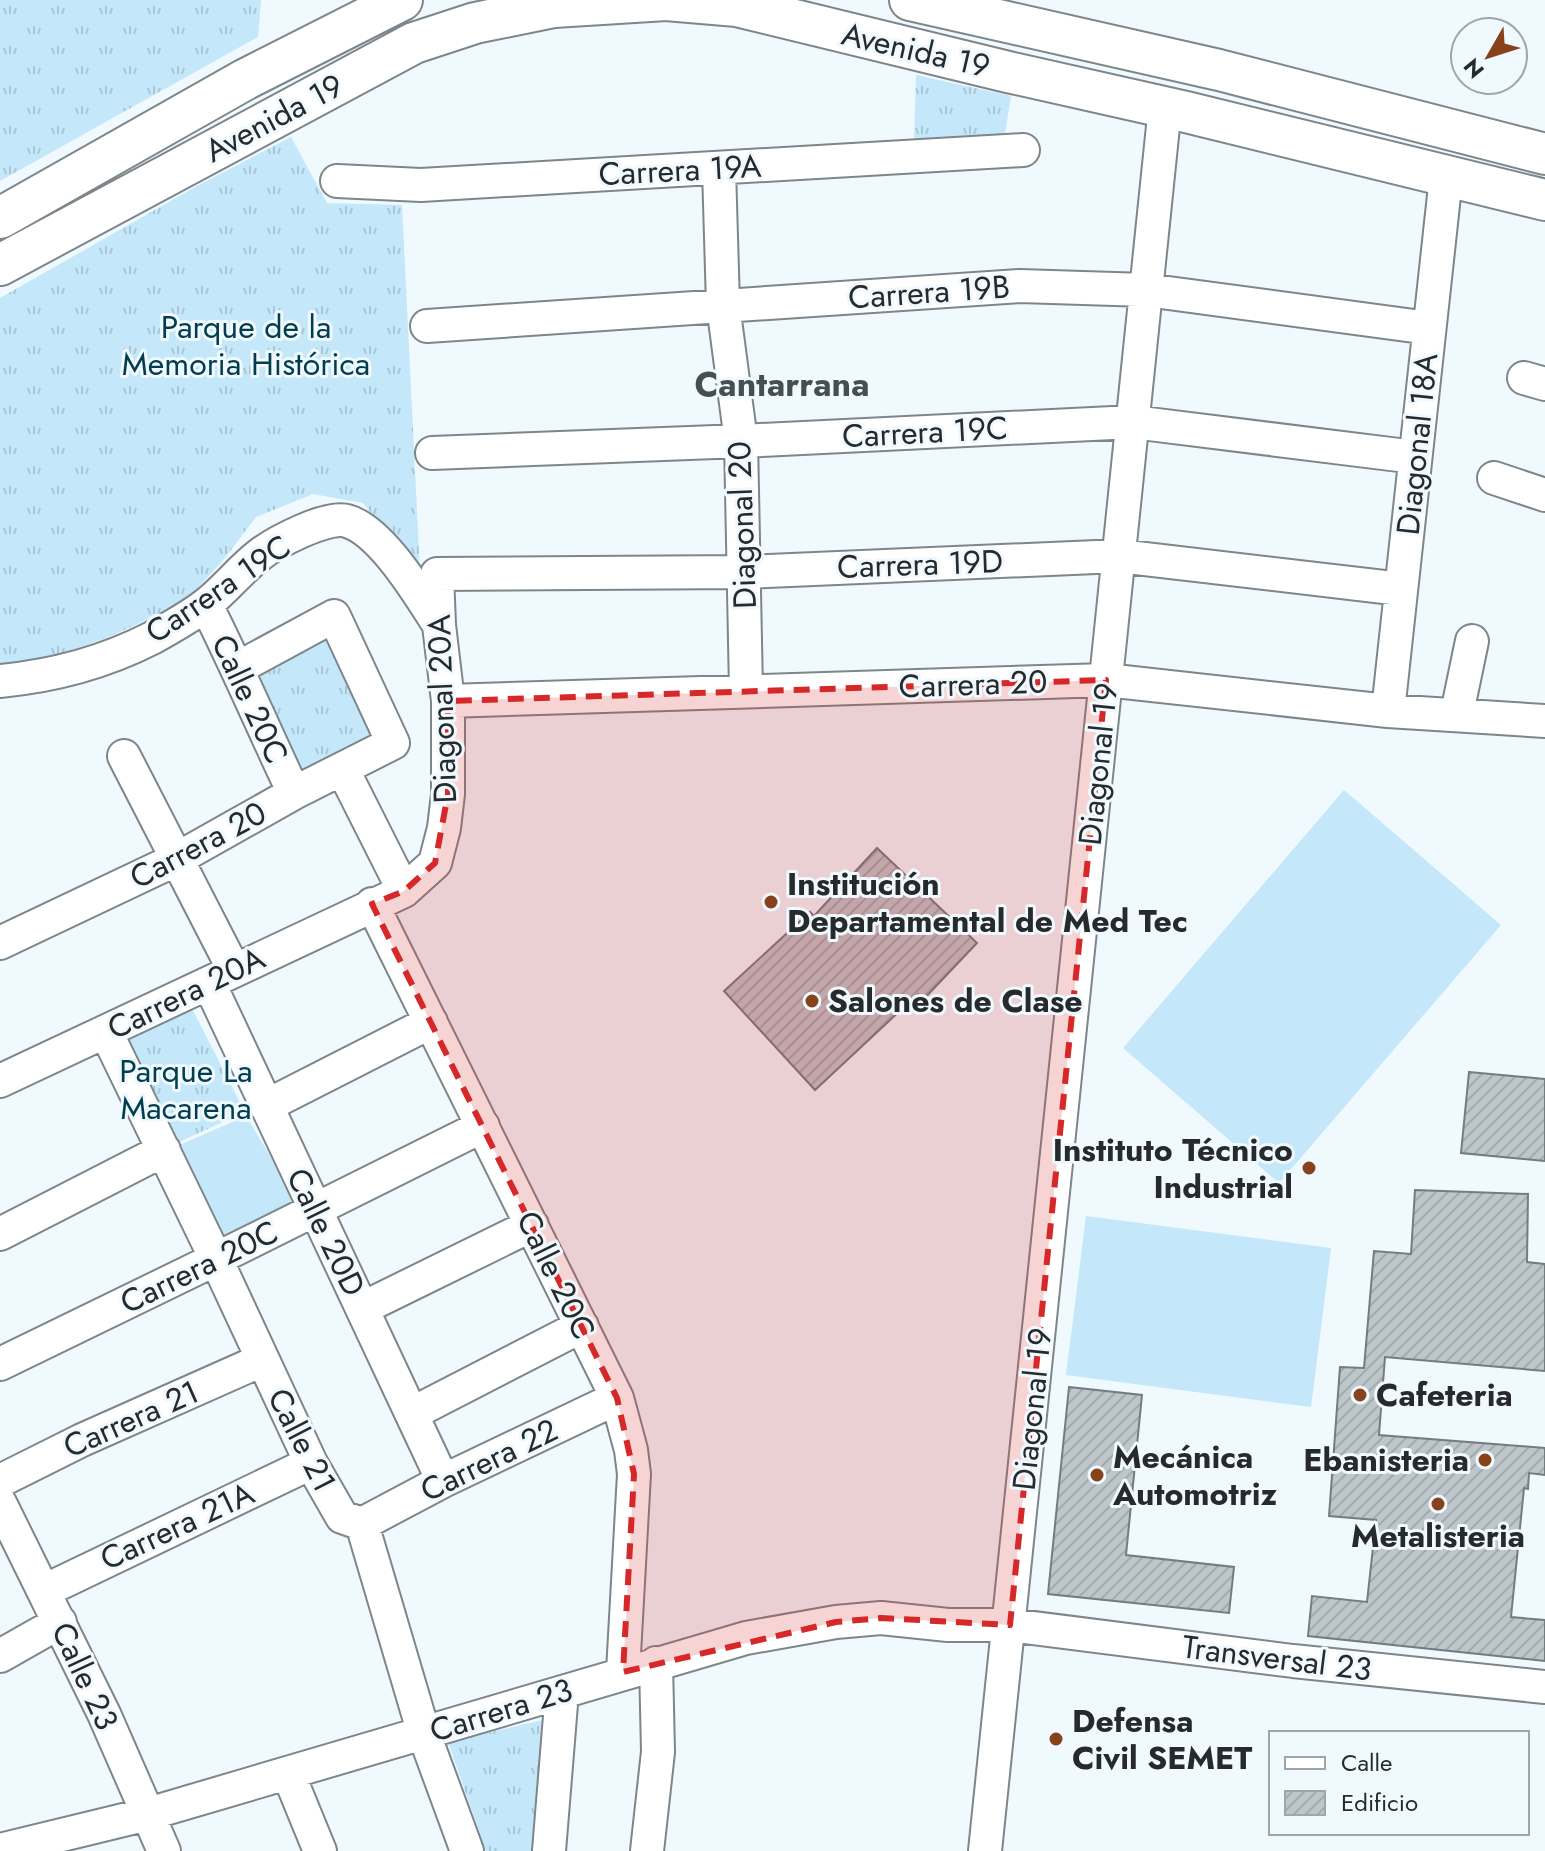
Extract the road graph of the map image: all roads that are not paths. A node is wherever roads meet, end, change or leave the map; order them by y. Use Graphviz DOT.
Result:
graph roads {
  1 [pos="402,0"];
  2 [pos="910,0"];
  3 [pos="737,3"];
  4 [pos="1165,107"];
  5 [pos="1023,150"];
  6 [pos="1545,154"];
  7 [pos="719,169"];
  8 [pos="1446,177"];
  9 [pos="337,181"];
  10 [pos="1545,200"];
  11 [pos="0,218"];
  12 [pos="0,265"];
  13 [pos="1146,290"];
  14 [pos="723,305"];
  15 [pos="427,326"];
  16 [pos="1429,328"];
  17 [pos="1133,422"];
  18 [pos="741,441"];
  19 [pos="432,453"];
  20 [pos="1415,457"];
  21 [pos="1494,478"];
  22 [pos="1545,495"];
  23 [pos="1119,556"];
  24 [pos="744,572"];
  25 [pos="437,574"];
  26 [pos="1401,589"];
  27 [pos="206,605"];
  28 [pos="439,625"];
  29 [pos="1472,641"];
  30 [pos="238,668"];
  31 [pos="1106,680"];
  32 [pos="0,681"];
  33 [pos="746,690"];
  34 [pos="448,701"];
  35 [pos="1388,711"];
  36 [pos="1457,713"];
  37 [pos="1545,721"];
  38 [pos="124,756"];
  39 [pos="343,770"];
  40 [pos="294,793"];
  41 [pos="175,860"];
  42 [pos="404,891"];
  43 [pos="372,904"];
  44 [pos="0,943"];
  45 [pos="222,976"];
  46 [pos="431,1022"];
  47 [pos="106,1032"];
  48 [pos="0,1081"];
  49 [pos="266,1106"];
  50 [pos="483,1126"];
  51 [pos="164,1150"];
  52 [pos="314,1209"];
  53 [pos="532,1225"];
  54 [pos="0,1234"];
  55 [pos="216,1259"];
  56 [pos="363,1308"];
  57 [pos="582,1326"];
  58 [pos="262,1360"];
  59 [pos="0,1364"];
  60 [pos="617,1398"];
  61 [pos="413,1413"];
  62 [pos="311,1463"];
  63 [pos="0,1481"];
  64 [pos="443,1481"];
  65 [pos="0,1503"];
  66 [pos="362,1524"];
  67 [pos="44,1591"];
  68 [pos="60,1622"];
  69 [pos="1010,1625"];
  70 [pos="0,1656"];
  71 [pos="656,1663"];
  72 [pos="623,1672"];
  73 [pos="1545,1687"];
  74 [pos="562,1692"];
  75 [pos="424,1734"];
  76 [pos="288,1773"];
  77 [pos="148,1814"];
  78 [pos="0,1850"];
  79 [pos="164,1851"];
  80 [pos="320,1851"];
  81 [pos="467,1851"];
  82 [pos="549,1851"];
  83 [pos="647,1851"];
  84 [pos="985,1851"];
  1 -- 11 [label="main road, Avenida 19"];
  2 -- 6 [label="main road, Avenida 19"];
  3 -- 4 [label="main road, Avenida 19"];
  3 -- 12 [label="main road, Avenida 19"];
  4 -- 8 [label="main road, Avenida 19"];
  4 -- 13 [label="street, Diagonal 19"];
  5 -- 7 [label="street, Carrera 19A"];
  7 -- 9 [label="street, Carrera 19A"];
  7 -- 14 [label="street, Diagonal 20"];
  8 -- 10 [label="main road, Avenida 19"];
  8 -- 16 [label="street, Diagonal 18A"];
  13 -- 14 [label="street, Carrera 19B"];
  13 -- 16 [label="street, Carrera 19B"];
  13 -- 17 [label="street, Diagonal 19"];
  14 -- 15 [label="street, Carrera 19B"];
  14 -- 18 [label="street, Diagonal 20"];
  16 -- 20 [label="street, Diagonal 18A"];
  17 -- 18 [label="street, Carrera 19C"];
  17 -- 20 [label="street, Carrera 19C"];
  17 -- 23 [label="street, Diagonal 19"];
  18 -- 19 [label="street, Carrera 19C"];
  18 -- 24 [label="street, Diagonal 20"];
  20 -- 26 [label="street, Diagonal 18A"];
  21 -- 22 [label="street"];
  23 -- 24 [label="street, Carrera 19D"];
  23 -- 26 [label="street, Carrera 19D"];
  23 -- 31 [label="street, Diagonal 19"];
  24 -- 25 [label="street, Carrera 19D"];
  24 -- 33 [label="street, Diagonal 20"];
  25 -- 28 [label="street, Diagonal 20A"];
  26 -- 35 [label="street, Diagonal 18A"];
  27 -- 28 [label="street, Carrera 19C"];
  27 -- 30 [label="street, Calle 20C"];
  27 -- 32 [label="street, Carrera 19C"];
  28 -- 34 [label="street, Diagonal 20A"];
  29 -- 36 [label="street"];
  30 -- 39 [label="street, Carrera 20"];
  30 -- 40 [label="street, Calle 20C"];
  31 -- 33 [label="street, Carrera 20"];
  31 -- 35 [label="street, Carrera 20"];
  31 -- 69 [label="street, Diagonal 19"];
  33 -- 34 [label="street, Carrera 20"];
  34 -- 42 [label="street, Diagonal 20A"];
  35 -- 36 [label="street, Carrera 20"];
  36 -- 37 [label="street, Carrera 20"];
  38 -- 41 [label="street, Calle 20D"];
  39 -- 40 [label="street, Carrera 20"];
  39 -- 42 [label="street"];
  40 -- 41 [label="street, Carrera 20"];
  41 -- 44 [label="street, Carrera 20"];
  41 -- 45 [label="street, Calle 20D"];
  42 -- 43 [label="street, Diagonal 20A"];
  43 -- 45 [label="street, Carrera 20A"];
  43 -- 46 [label="street, Calle 20C"];
  45 -- 47 [label="street, Carrera 20A"];
  45 -- 49 [label="street, Calle 20D"];
  46 -- 49 [label="street"];
  46 -- 50 [label="street, Calle 20C"];
  47 -- 48 [label="street, Carrera 20A"];
  47 -- 51 [label="street, Calle 21"];
  49 -- 52 [label="street, Calle 20D"];
  50 -- 52 [label="street, Carrera 20C"];
  50 -- 53 [label="street, Calle 20C"];
  51 -- 54 [label="street"];
  51 -- 55 [label="street, Calle 21"];
  52 -- 55 [label="street, Carrera 20C"];
  52 -- 56 [label="street, Calle 20D"];
  53 -- 56 [label="street"];
  53 -- 57 [label="street, Calle 20C"];
  55 -- 58 [label="street, Calle 21"];
  55 -- 59 [label="street, Carrera 20C"];
  56 -- 61 [label="street, Calle 20D"];
  57 -- 60 [label="street, Calle 20C"];
  57 -- 61 [label="street"];
  58 -- 62 [label="street, Calle 21"];
  58 -- 63 [label="street, Carrera 21"];
  60 -- 64 [label="street, Carrera 22"];
  60 -- 72 [label="street, Calle 20C"];
  61 -- 64 [label="street, Calle 20D"];
  62 -- 66 [label="street, Calle 21"];
  62 -- 67 [label="street, Carrera 21A"];
  64 -- 66 [label="street, Carrera 22"];
  65 -- 67 [label="street, Calle 23"];
  66 -- 75 [label="street, Calle 21"];
  67 -- 68 [label="street, Calle 23"];
  68 -- 70 [label="street"];
  68 -- 77 [label="street, Calle 23"];
  69 -- 71 [label="street, Carrera 23"];
  69 -- 73 [label="street, Transversal 23"];
  69 -- 84 [label="street, Diagonal 19"];
  71 -- 72 [label="street, Carrera 23"];
  71 -- 83 [label="street"];
  72 -- 74 [label="street, Carrera 23"];
  74 -- 75 [label="street, Carrera 23"];
  74 -- 82 [label="street"];
  75 -- 76 [label="street, Carrera 23"];
  75 -- 81 [label="street, Calle 21"];
  76 -- 77 [label="street, Carrera 23"];
  76 -- 80 [label="street"];
  77 -- 78 [label="street, Carrera 23"];
  77 -- 79 [label="street, Calle 23"];
}
